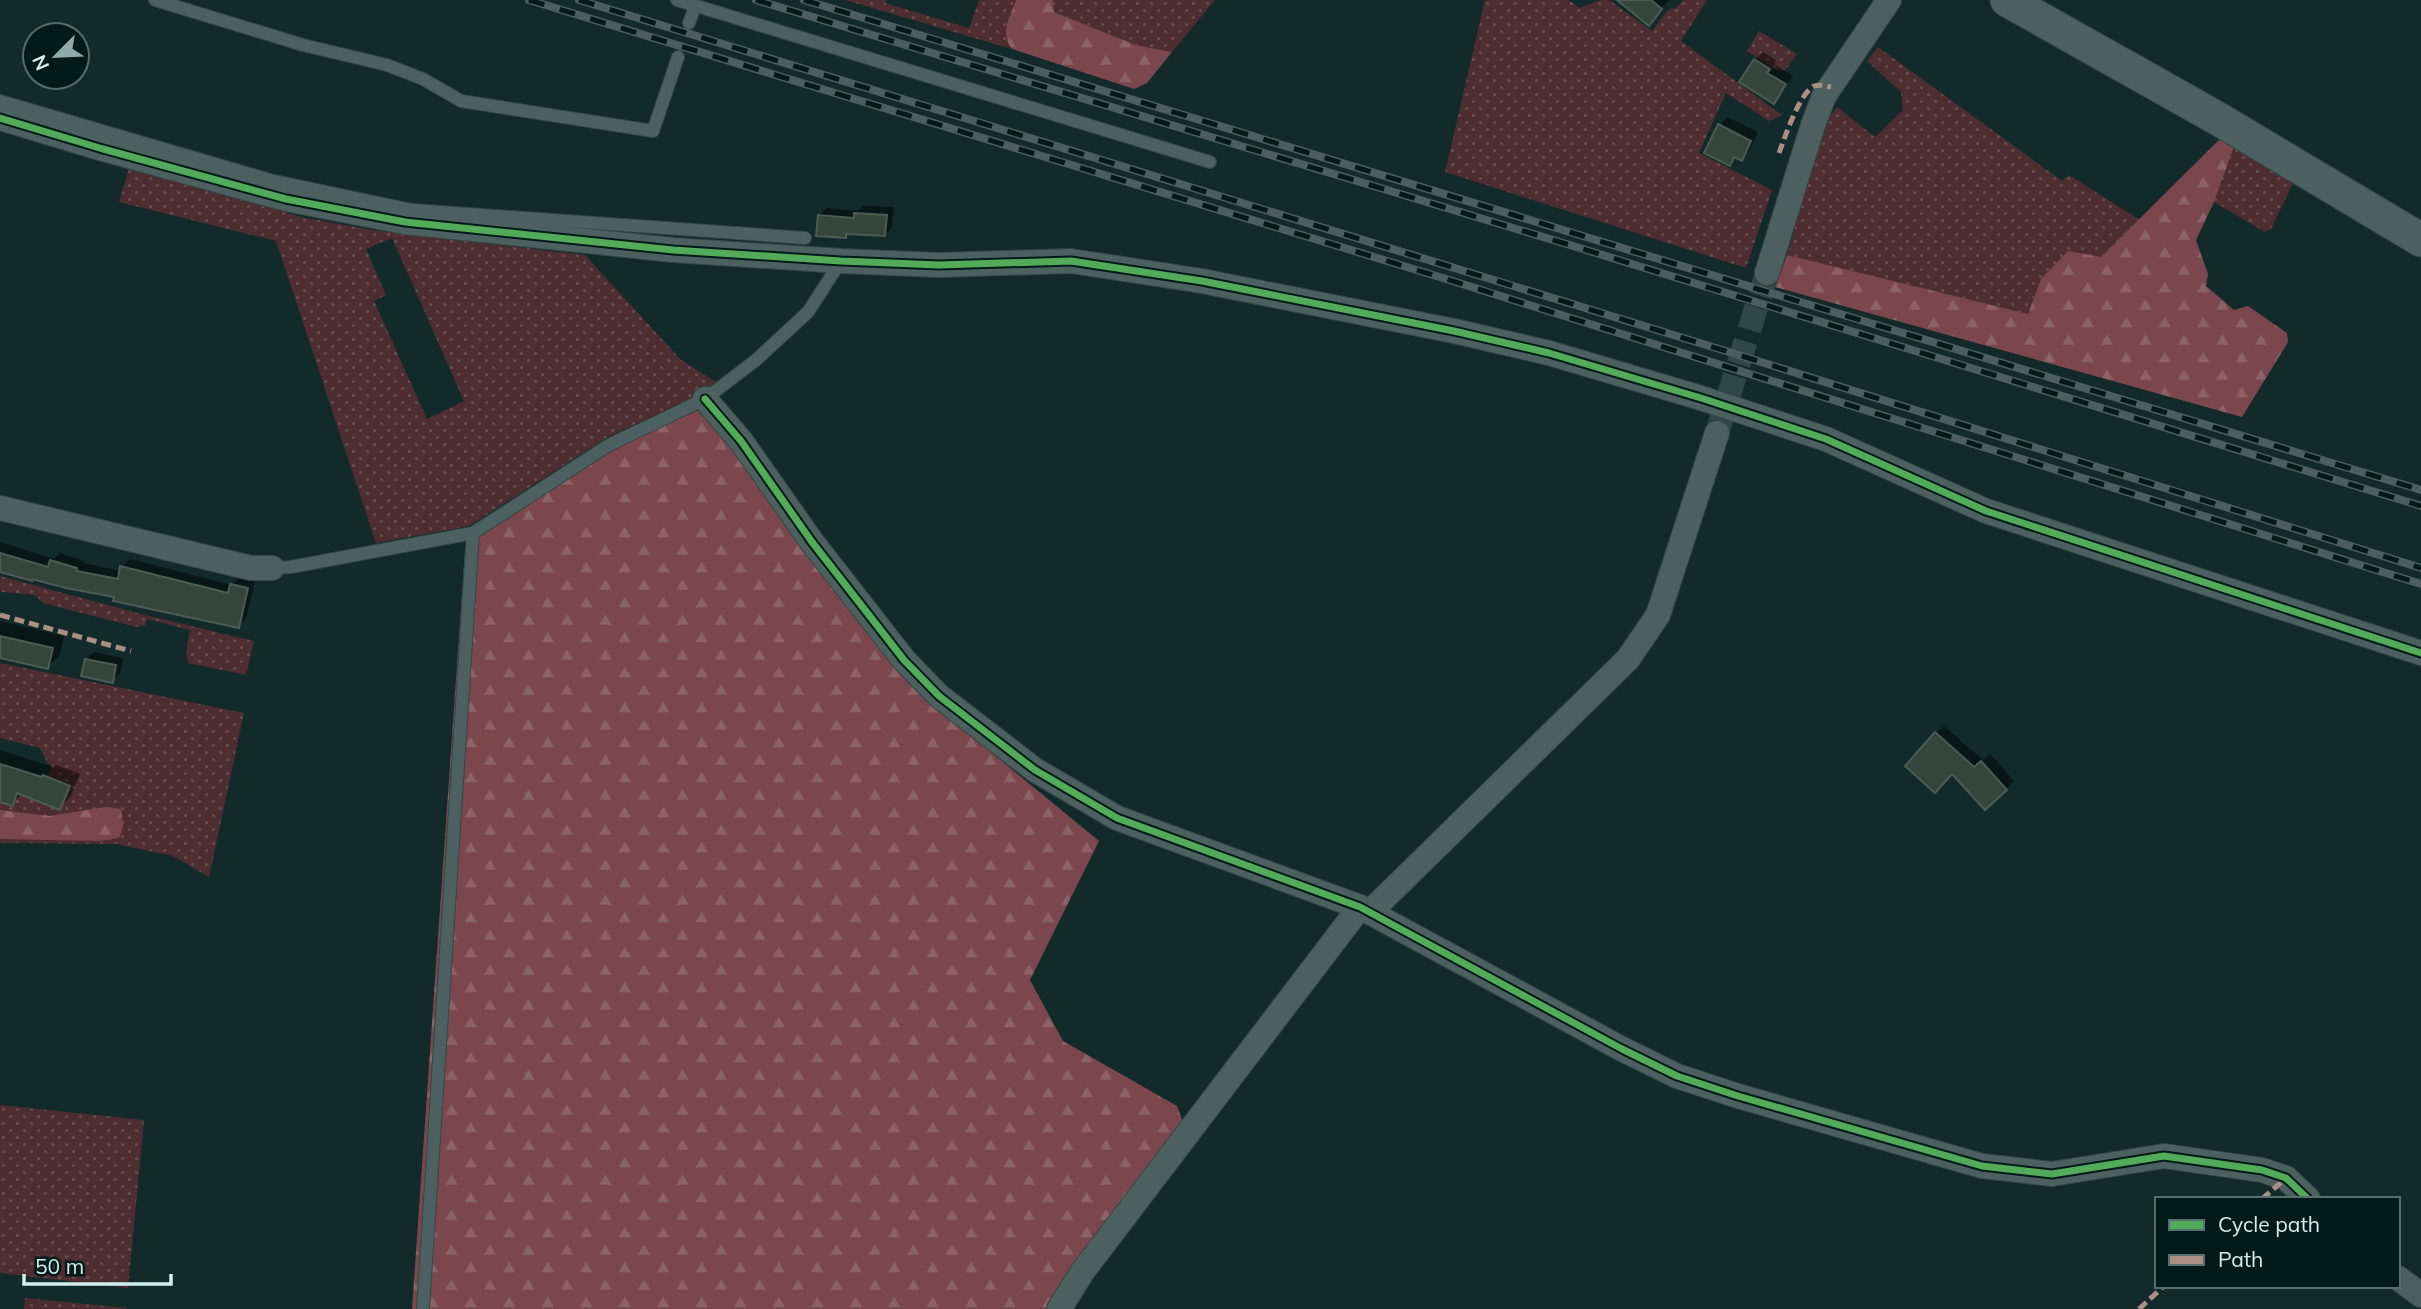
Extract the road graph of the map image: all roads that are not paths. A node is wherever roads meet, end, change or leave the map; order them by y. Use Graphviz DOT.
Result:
graph roads {
  1 [pos="155,0"];
  2 [pos="677,0"];
  3 [pos="1889,0"];
  4 [pos="2030,5"];
  5 [pos="695,6"];
  6 [pos="689,23"];
  7 [pos="678,57"];
  8 [pos="0,101"];
  9 [pos="0,118"];
  10 [pos="1210,162"];
  11 [pos="805,238"];
  12 [pos="2421,240"];
  13 [pos="841,261"];
  14 [pos="1767,273"];
  15 [pos="705,399"];
  16 [pos="1717,433"];
  17 [pos="0,508"];
  18 [pos="473,533"];
  19 [pos="272,568"];
  20 [pos="2421,653"];
  21 [pos="1365,910"];
  22 [pos="2306,1197"];
  23 [pos="2400,1280"];
  24 [pos="2421,1296"];
  25 [pos="423,1309"];
  26 [pos="1059,1309"];
  1 -- 7 [label="lane"];
  2 -- 5 [label="lane"];
  3 -- 14 [label="street"];
  4 -- 12 [label="street"];
  5 -- 6 [label="lane"];
  5 -- 10 [label="lane"];
  8 -- 11 [label="lane"];
  9 -- 13 [label="street"];
  13 -- 15 [label="lane"];
  13 -- 20 [label="street"];
  15 -- 18 [label="lane"];
  15 -- 21 [label="street"];
  16 -- 21 [label="street"];
  17 -- 19 [label="street"];
  18 -- 19 [label="lane"];
  18 -- 25 [label="lane"];
  21 -- 22 [label="street"];
  21 -- 26 [label="street"];
  23 -- 24 [label="street"];
}
